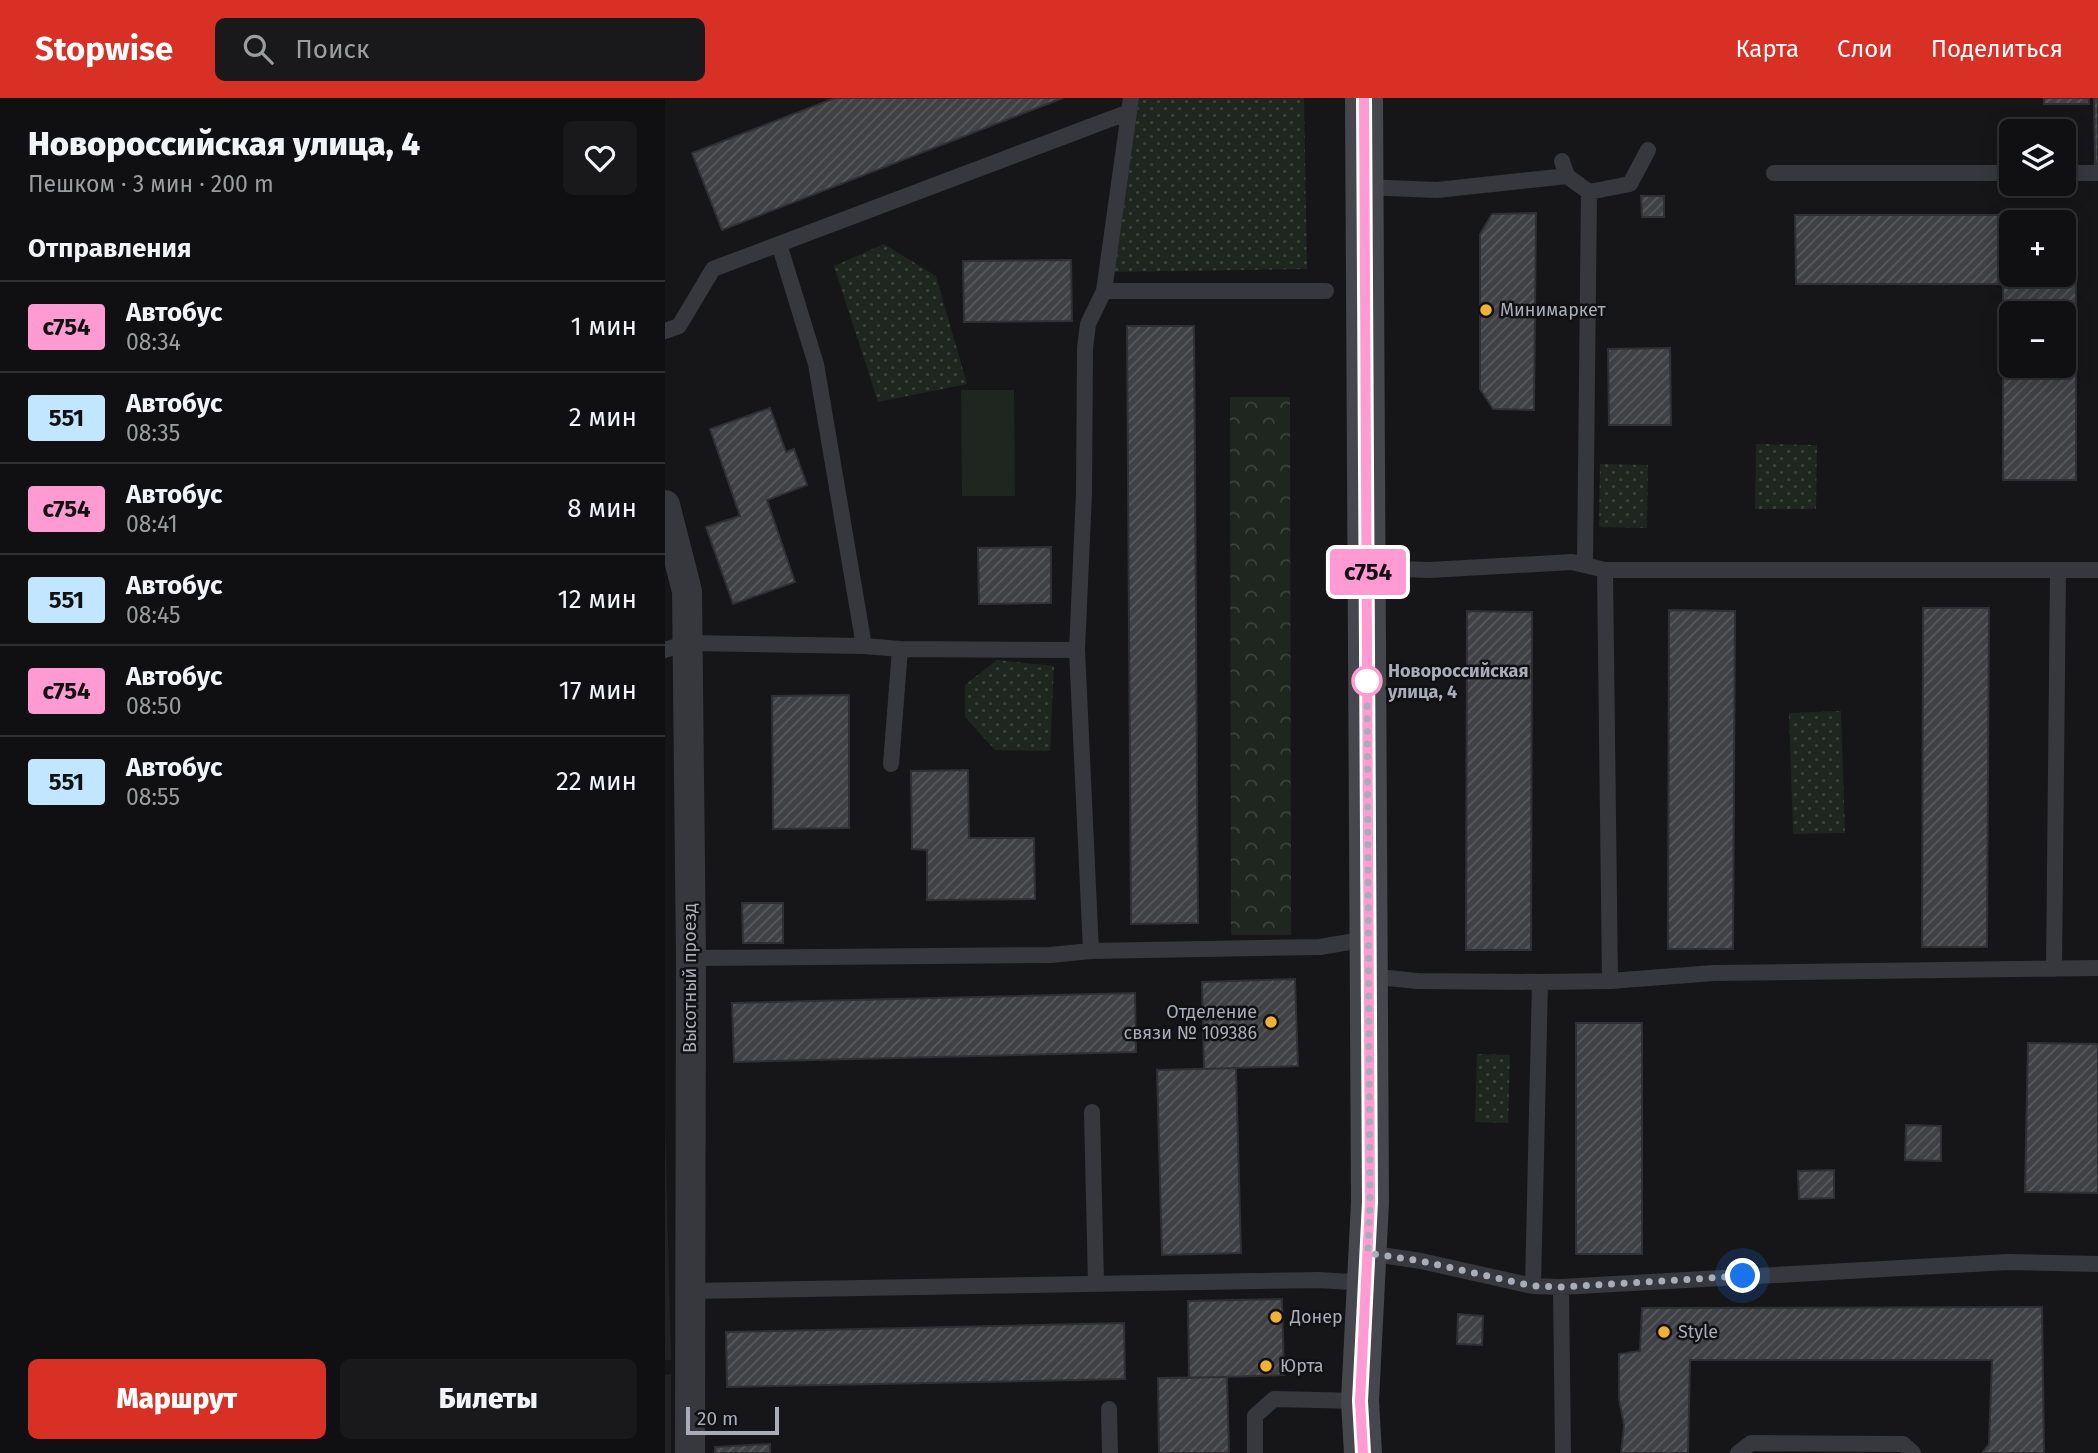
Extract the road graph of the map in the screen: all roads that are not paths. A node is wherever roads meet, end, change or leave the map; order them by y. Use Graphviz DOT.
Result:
graph roads {
  1 [pos="1364,98"];
  2 [pos="1130,105"];
  3 [pos="1649,150"];
  4 [pos="1774,173"];
  5 [pos="1999,173"];
  6 [pos="2076,173"];
  7 [pos="2098,173"];
  8 [pos="1364,187"];
  9 [pos="1589,192"];
  10 [pos="779,244"];
  11 [pos="1326,290"];
  12 [pos="1104,291"];
  13 [pos="665,331"];
  14 [pos="666,505"];
  15 [pos="1585,564"];
  16 [pos="1368,568"];
  17 [pos="1605,570"];
  18 [pos="2098,570"];
  19 [pos="2058,571"];
  20 [pos="676,646"];
  21 [pos="865,646"];
  22 [pos="900,649"];
  23 [pos="1077,650"];
  24 [pos="891,764"];
  25 [pos="1091,951"];
  26 [pos="1368,957"];
  27 [pos="691,958"];
  28 [pos="2098,968"];
  29 [pos="2054,970"];
  30 [pos="1610,981"];
  31 [pos="1539,982"];
  32 [pos="1092,1112"];
  33 [pos="2098,1264"];
  34 [pos="1367,1268"];
  35 [pos="1096,1284"];
  36 [pos="1533,1286"];
  37 [pos="1561,1287"];
  38 [pos="690,1291"];
  39 [pos="1360,1401"];
  40 [pos="1109,1409"];
  41 [pos="690,1453"];
  42 [pos="1110,1453"];
  43 [pos="1255,1453"];
  44 [pos="1363,1453"];
  45 [pos="1563,1453"];
  46 [pos="1738,1453"];
  47 [pos="1913,1453"];
  1 -- 8 [label="street"];
  2 -- 10 [label="lane"];
  2 -- 12 [label="lane"];
  3 -- 9 [label="lane"];
  4 -- 5 [label="lane"];
  6 -- 7 [label="lane"];
  8 -- 9 [label="lane"];
  8 -- 16 [label="street"];
  9 -- 15 [label="lane"];
  10 -- 13 [label="lane"];
  10 -- 21 [label="lane"];
  11 -- 12 [label="lane"];
  12 -- 23 [label="lane"];
  14 -- 20 [label="street, Высотный проезд"];
  15 -- 16 [label="lane"];
  15 -- 17 [label="lane"];
  16 -- 26 [label="street"];
  17 -- 19 [label="lane"];
  17 -- 30 [label="lane"];
  18 -- 19 [label="lane"];
  19 -- 29 [label="lane"];
  20 -- 21 [label="lane"];
  20 -- 27 [label="street, Высотный проезд"];
  21 -- 22 [label="lane"];
  22 -- 23 [label="lane"];
  22 -- 24 [label="lane"];
  23 -- 25 [label="lane"];
  25 -- 26 [label="lane"];
  25 -- 27 [label="lane"];
  26 -- 31 [label="lane"];
  26 -- 34 [label="street"];
  27 -- 38 [label="street, Высотный проезд"];
  28 -- 29 [label="lane"];
  29 -- 30 [label="lane"];
  30 -- 31 [label="lane"];
  31 -- 36 [label="lane"];
  32 -- 35 [label="lane"];
  33 -- 37 [label="lane"];
  34 -- 35 [label="lane"];
  34 -- 36 [label="lane"];
  34 -- 39 [label="street"];
  35 -- 38 [label="lane"];
  36 -- 37 [label="lane"];
  37 -- 45 [label="lane"];
  38 -- 41 [label="street, Высотный проезд"];
  39 -- 43 [label="lane"];
  39 -- 44 [label="street"];
  40 -- 42 [label="lane"];
  46 -- 47 [label="lane"];
}
